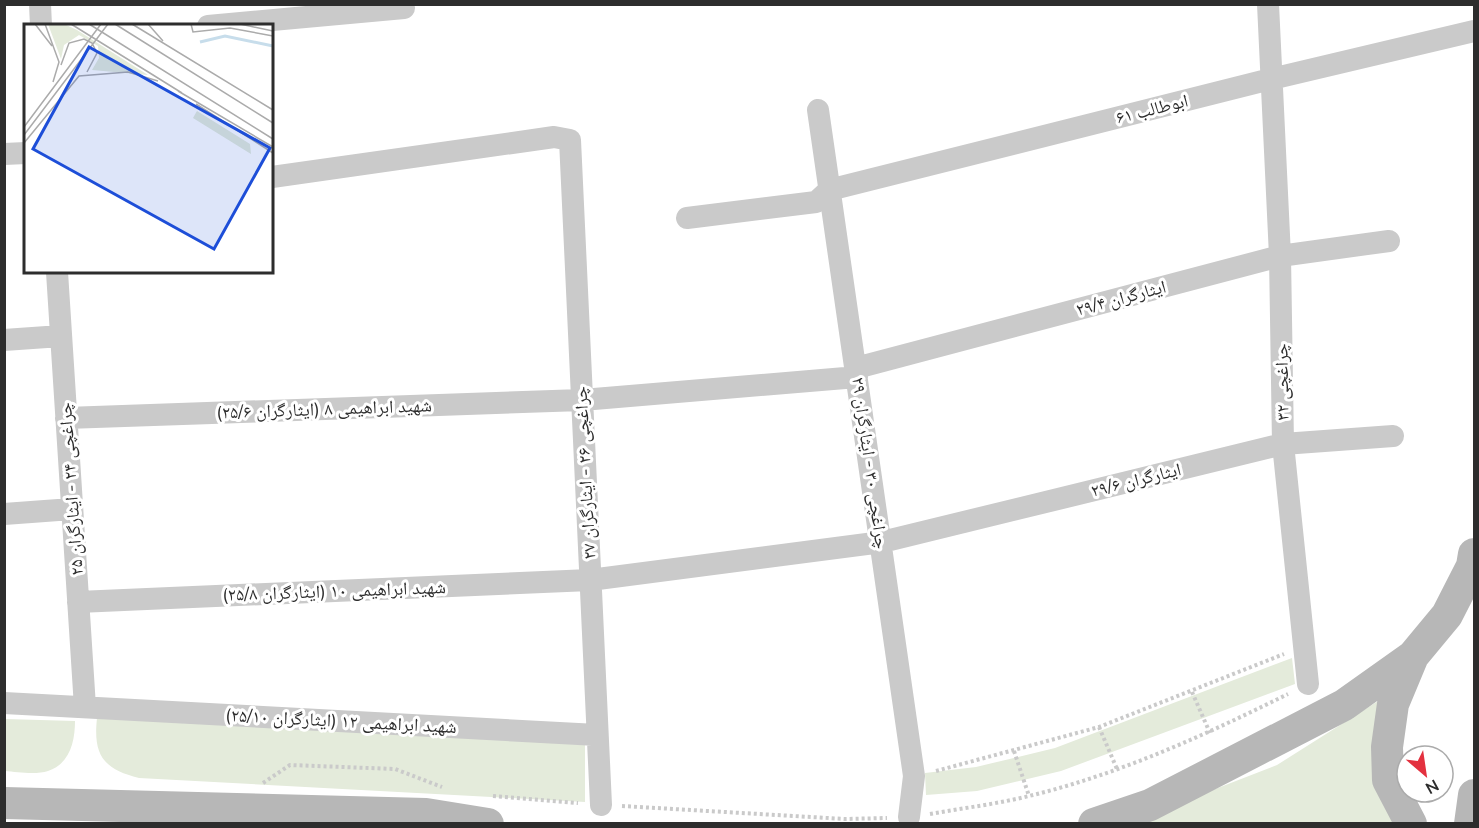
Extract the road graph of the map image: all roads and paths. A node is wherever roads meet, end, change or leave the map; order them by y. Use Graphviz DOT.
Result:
graph roads {
  1 [pos="40,4"];
  2 [pos="1268,4"];
  3 [pos="404,8"];
  4 [pos="221,18"];
  5 [pos="41,24"];
  6 [pos="1474,31"];
  7 [pos="1270,79"];
  8 [pos="818,110"];
  9 [pos="24,153"];
  10 [pos="4,154"];
  11 [pos="273,177"];
  12 [pos="829,190"];
  13 [pos="687,218"];
  14 [pos="1389,241"];
  15 [pos="1280,256"];
  16 [pos="57,273"];
  17 [pos="61,336"];
  18 [pos="4,339"];
  19 [pos="856,372"];
  20 [pos="582,400"];
  21 [pos="66,418"];
  22 [pos="1393,436"];
  23 [pos="1283,444"];
  24 [pos="72,509"];
  25 [pos="4,514"];
  26 [pos="882,543"];
  27 [pos="1474,554"];
  28 [pos="590,580"];
  29 [pos="78,602"];
  30 [pos="1305,646"];
  31 [pos="1413,656"];
  32 [pos="1308,684"];
  33 [pos="1192,692"];
  34 [pos="4,703"];
  35 [pos="85,707"];
  36 [pos="1100,727"];
  37 [pos="1209,733"];
  38 [pos="597,735"];
  39 [pos="1014,751"];
  40 [pos="1117,769"];
  41 [pos="914,776"];
  42 [pos="255,788"];
  43 [pos="446,789"];
  44 [pos="1474,795"];
  45 [pos="1029,796"];
  46 [pos="4,803"];
  47 [pos="601,805"];
  48 [pos="489,809"];
  49 [pos="909,817"];
  50 [pos="1094,824"];
  51 [pos="1411,824"];
  52 [pos="1470,824"];
  1 -- 5 [label="street"];
  2 -- 7 [label="street, چراغچی ۳۲"];
  3 -- 4 [label="street"];
  6 -- 7 [label="street, ابوطالب ۶۱"];
  7 -- 12 [label="street, ابوطالب ۶۱"];
  7 -- 15 [label="street, چراغچی ۳۲"];
  8 -- 12 [label="street, چراغچی ۳۰ - ایثارگران ۲۹"];
  9 -- 10 [label="street"];
  11 -- 20 [label="street, چراغچی ۲۶ - ایثارگران ۲۷"];
  12 -- 13 [label="street, ابوطالب ۶۱"];
  12 -- 19 [label="street, چراغچی ۳۰ - ایثارگران ۲۹"];
  14 -- 15 [label="street, ایثارگران ۲۹/۴"];
  15 -- 19 [label="street, ایثارگران ۲۹/۴"];
  15 -- 23 [label="street, چراغچی ۳۲"];
  16 -- 17 [label="street, چراغچی ۲۴ - ایثارگران ۲۵"];
  17 -- 18 [label="street"];
  17 -- 21 [label="street, چراغچی ۲۴ - ایثارگران ۲۵"];
  19 -- 20 [label="street, ایثارگران ۲۹/۴"];
  19 -- 26 [label="street, چراغچی ۳۰ - ایثارگران ۲۹"];
  20 -- 21 [label="street, شهید ابراهیمی ۸ (ایثارگران ۲۵/۶)"];
  20 -- 28 [label="street, چراغچی ۲۶ - ایثارگران ۲۷"];
  21 -- 24 [label="street, چراغچی ۲۴ - ایثارگران ۲۵"];
  22 -- 23 [label="street, ایثارگران ۲۹/۶"];
  23 -- 26 [label="street, ایثارگران ۲۹/۶"];
  23 -- 30 [label="street, چراغچی ۳۲"];
  24 -- 25 [label="street"];
  24 -- 29 [label="street, چراغچی ۲۴ - ایثارگران ۲۵"];
  26 -- 28 [label="street, ایثارگران ۲۹/۶"];
  26 -- 41 [label="street, چراغچی ۳۰ - ایثارگران ۲۹"];
  27 -- 31 [label="main road"];
  28 -- 29 [label="street, شهید ابراهیمی ۱۰ (ایثارگران ۲۵/۸)"];
  28 -- 38 [label="street, چراغچی ۲۶ - ایثارگران ۲۷"];
  29 -- 35 [label="street, چراغچی ۲۴ - ایثارگران ۲۵"];
  30 -- 32 [label="street, چراغچی ۳۲"];
  30 -- 33 [label="path"];
  31 -- 50 [label="main road"];
  31 -- 51 [label="main road"];
  32 -- 37 [label="path"];
  33 -- 36 [label="path"];
  33 -- 37 [label="path"];
  34 -- 35 [label="street, شهید ابراهیمی ۱۲ (ایثارگران ۲۵/۱۰)"];
  35 -- 38 [label="street, شهید ابراهیمی ۱۲ (ایثارگران ۲۵/۱۰)"];
  36 -- 39 [label="path"];
  36 -- 40 [label="path"];
  37 -- 40 [label="path"];
  38 -- 47 [label="street, چراغچی ۲۶ - ایثارگران ۲۷"];
  39 -- 41 [label="path"];
  39 -- 45 [label="path"];
  40 -- 45 [label="path"];
  41 -- 49 [label="street, چراغچی ۳۰ - ایثارگران ۲۹"];
  42 -- 43 [label="path"];
  44 -- 52 [label="main road"];
  45 -- 49 [label="path"];
  46 -- 48 [label="main road"];
  47 -- 48 [label="path"];
  47 -- 49 [label="path"];
}
